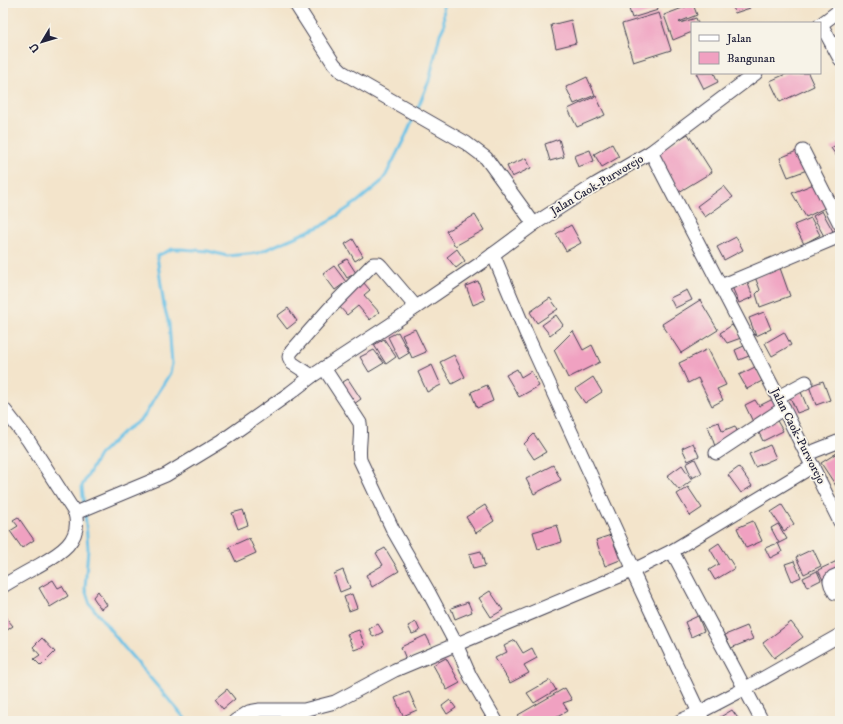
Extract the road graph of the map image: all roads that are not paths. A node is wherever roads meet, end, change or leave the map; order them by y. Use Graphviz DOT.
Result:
graph roads {
  1 [pos="294,3"];
  2 [pos="840,10"];
  3 [pos="821,24"];
  4 [pos="840,59"];
  5 [pos="755,74"];
  6 [pos="803,151"];
  7 [pos="651,152"];
  8 [pos="534,224"];
  9 [pos="840,224"];
  10 [pos="840,236"];
  11 [pos="493,254"];
  12 [pos="721,286"];
  13 [pos="416,307"];
  14 [pos="324,368"];
  15 [pos="312,376"];
  16 [pos="806,382"];
  17 [pos="781,403"];
  18 [pos="3,408"];
  19 [pos="840,441"];
  20 [pos="716,453"];
  21 [pos="807,454"];
  22 [pos="813,466"];
  23 [pos="78,512"];
  24 [pos="840,522"];
  25 [pos="672,551"];
  26 [pos="633,571"];
  27 [pos="840,574"];
  28 [pos="3,586"];
  29 [pos="835,593"];
  30 [pos="840,634"];
  31 [pos="456,644"];
  32 [pos="746,688"];
  33 [pos="701,717"];
  34 [pos="235,721"];
  35 [pos="496,721"];
  36 [pos="680,721"];
  37 [pos="762,721"];
  1 -- 8 [label="street"];
  2 -- 3 [label="street"];
  3 -- 4 [label="street"];
  5 -- 7 [label="street"];
  6 -- 9 [label="street"];
  7 -- 8 [label="street, Jalan Caok-Purworejo"];
  7 -- 12 [label="street, Jalan Caok-Purworejo"];
  8 -- 11 [label="street, Jalan Caok-Purworejo"];
  10 -- 12 [label="street"];
  11 -- 13 [label="street, Jalan Caok-Purworejo"];
  11 -- 26 [label="street"];
  12 -- 17 [label="street, Jalan Caok-Purworejo"];
  13 -- 14 [label="street, Jalan Caok-Purworejo"];
  13 -- 15 [label="street"];
  14 -- 15 [label="street, Jalan Caok-Purworejo"];
  14 -- 31 [label="street"];
  15 -- 23 [label="street, Jalan Caok-Purworejo"];
  16 -- 17 [label="street"];
  17 -- 20 [label="street"];
  17 -- 21 [label="street, Jalan Caok-Purworejo"];
  18 -- 23 [label="street"];
  19 -- 21 [label="street"];
  21 -- 22 [label="street, Jalan Caok-Purworejo"];
  22 -- 24 [label="street, Jalan Caok-Purworejo"];
  22 -- 25 [label="street"];
  23 -- 28 [label="street"];
  25 -- 26 [label="street"];
  25 -- 32 [label="street"];
  26 -- 31 [label="street"];
  26 -- 33 [label="street"];
  27 -- 29 [label="street"];
  30 -- 32 [label="street"];
  31 -- 34 [label="street"];
  31 -- 35 [label="street"];
  32 -- 33 [label="street"];
  32 -- 37 [label="street"];
  33 -- 36 [label="street"];
}
